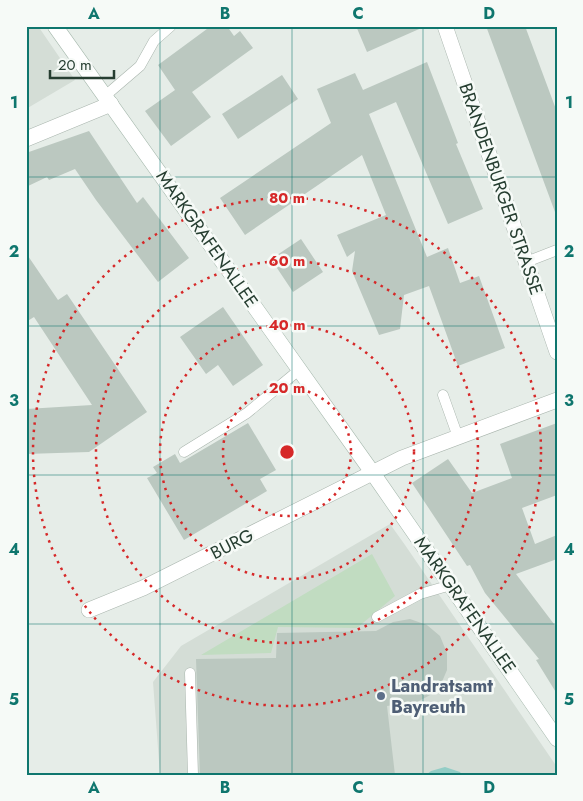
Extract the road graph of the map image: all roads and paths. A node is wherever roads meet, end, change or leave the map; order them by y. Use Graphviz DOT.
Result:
graph roads {
  1 [pos="55,26"];
  2 [pos="171,26"];
  3 [pos="445,26"];
  4 [pos="108,100"];
  5 [pos="26,139"];
  6 [pos="557,250"];
  7 [pos="526,262"];
  8 [pos="557,352"];
  9 [pos="299,370"];
  10 [pos="443,396"];
  11 [pos="557,400"];
  12 [pos="458,437"];
  13 [pos="184,452"];
  14 [pos="372,472"];
  15 [pos="451,585"];
  16 [pos="89,610"];
  17 [pos="377,618"];
  18 [pos="190,673"];
  19 [pos="557,739"];
  20 [pos="193,775"];
  1 -- 4 [label="street, MARKGRAFENALLEE"];
  2 -- 4 [label="lane"];
  3 -- 7 [label="street, BRANDENBURGER STRASSE"];
  4 -- 5 [label="street"];
  4 -- 9 [label="street, MARKGRAFENALLEE"];
  6 -- 7 [label="lane"];
  7 -- 8 [label="street, BRANDENBURGER STRASSE"];
  9 -- 13 [label="lane"];
  9 -- 14 [label="street, MARKGRAFENALLEE"];
  10 -- 12 [label="lane"];
  11 -- 12 [label="street"];
  12 -- 14 [label="street"];
  14 -- 15 [label="street, MARKGRAFENALLEE"];
  14 -- 16 [label="street, BURG"];
  15 -- 17 [label="lane"];
  15 -- 19 [label="street, MARKGRAFENALLEE"];
  18 -- 20 [label="lane"];
}
